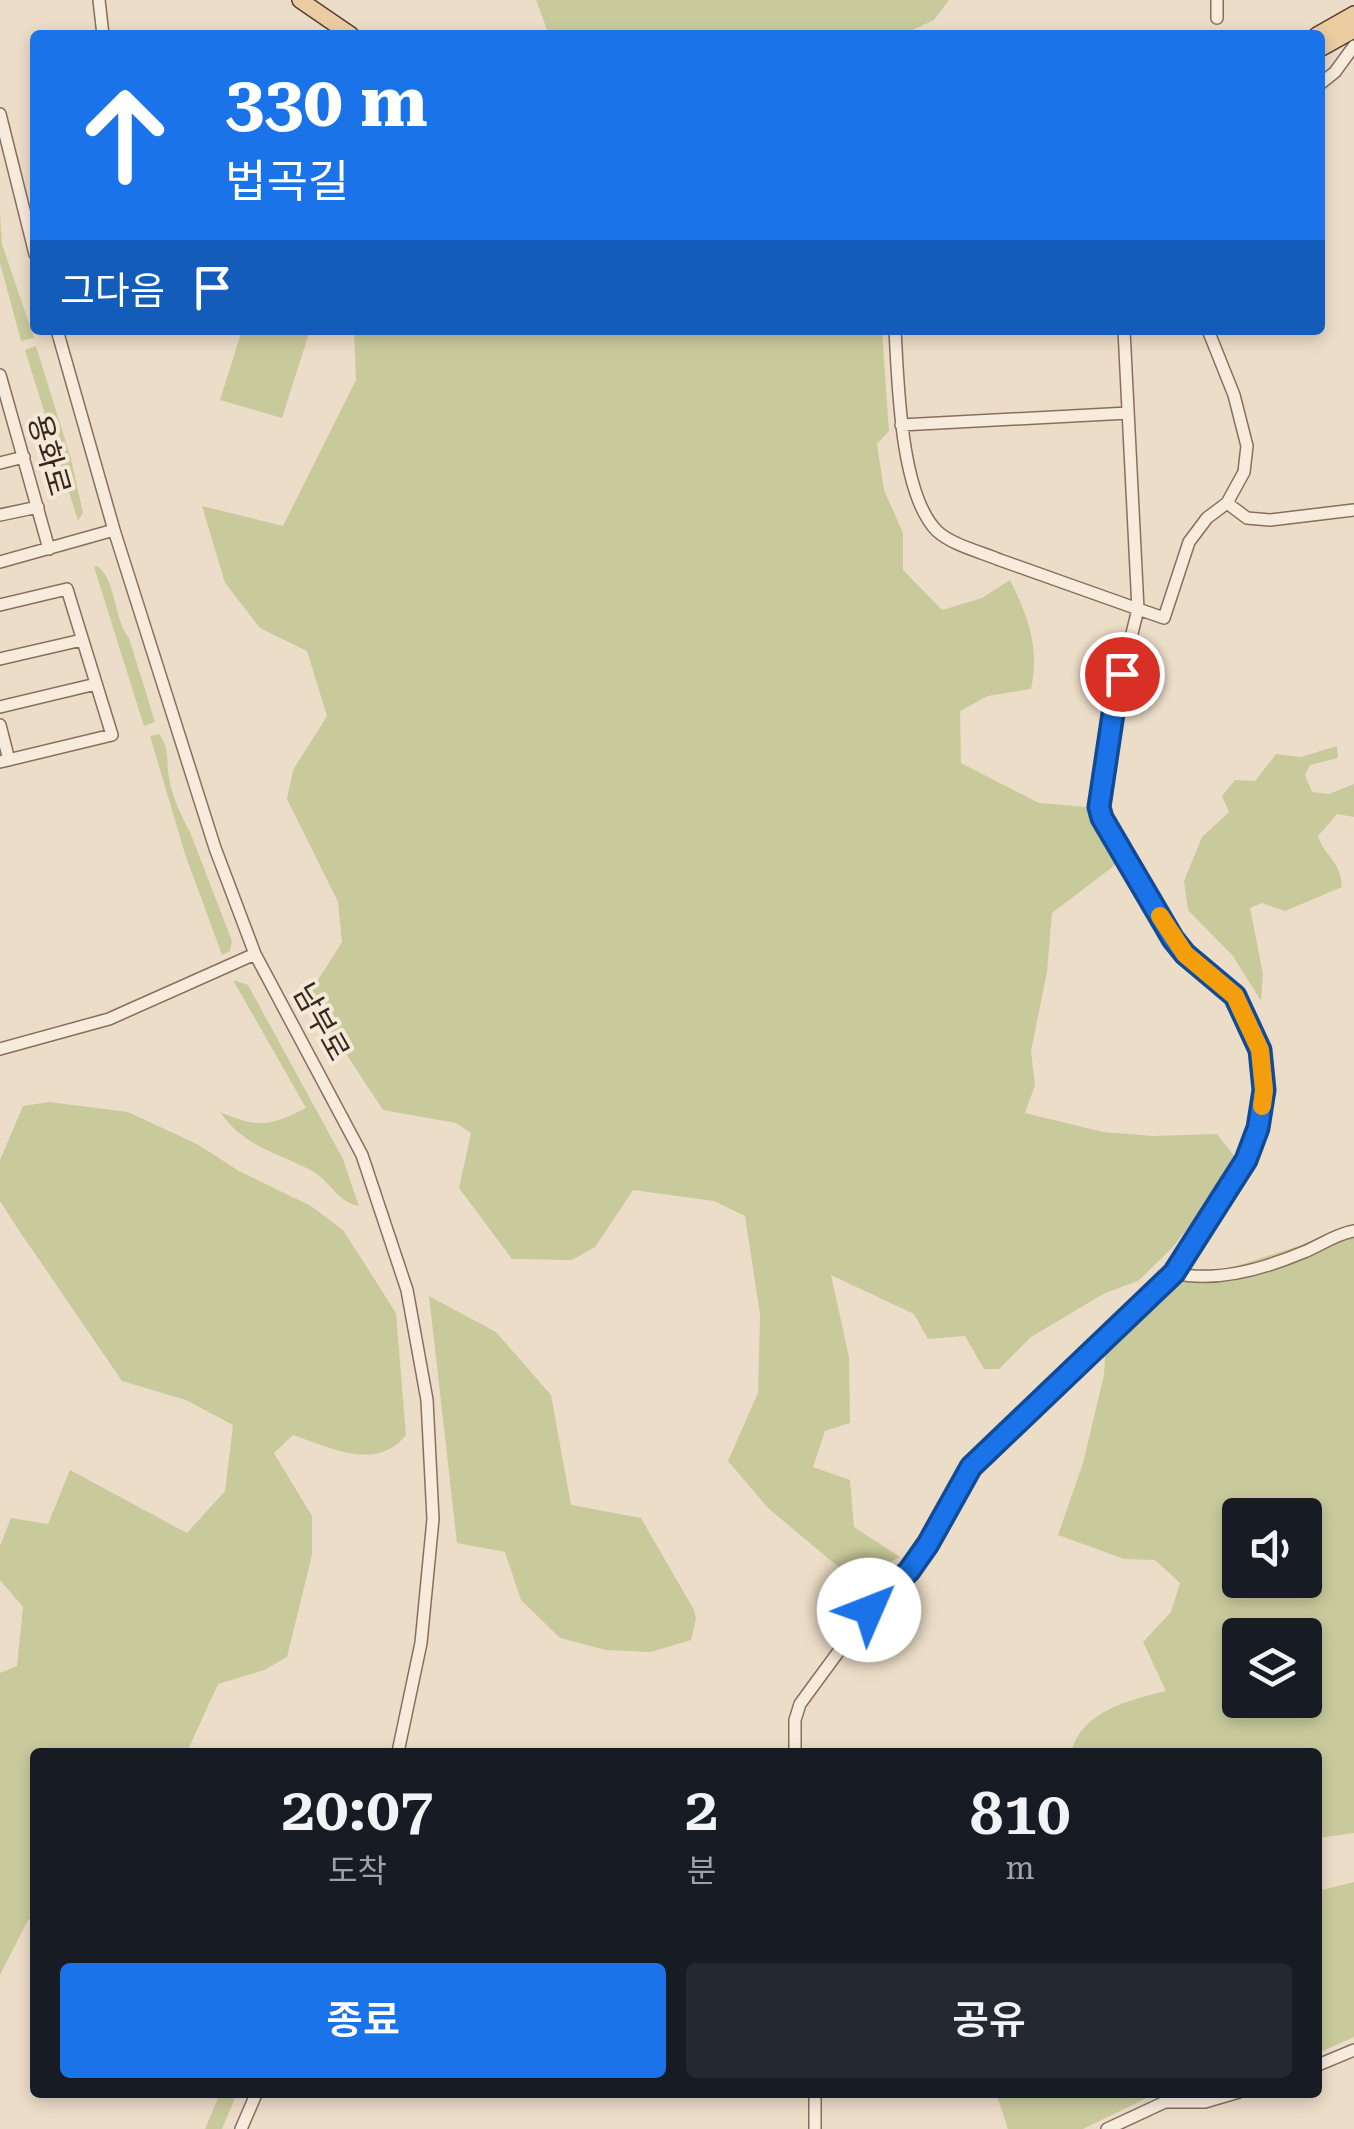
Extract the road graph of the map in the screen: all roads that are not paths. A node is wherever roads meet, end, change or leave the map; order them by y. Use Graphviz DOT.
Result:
graph roads {
  1 [pos="99,0"];
  2 [pos="300,0"];
  3 [pos="316,0"];
  4 [pos="1217,0"];
  5 [pos="1217,18"];
  6 [pos="1353,26"];
  7 [pos="102,30"];
  8 [pos="343,30"];
  9 [pos="360,30"];
  10 [pos="1325,33"];
  11 [pos="1325,46"];
  12 [pos="1354,46"];
  13 [pos="1325,80"];
  14 [pos="0,114"];
  15 [pos="30,234"];
  16 [pos="58,335"];
  17 [pos="895,335"];
  18 [pos="1124,335"];
  19 [pos="1210,335"];
  20 [pos="0,375"];
  21 [pos="4,405"];
  22 [pos="1128,413"];
  23 [pos="901,425"];
  24 [pos="24,458"];
  25 [pos="0,463"];
  26 [pos="1227,503"];
  27 [pos="38,507"];
  28 [pos="1354,510"];
  29 [pos="0,515"];
  30 [pos="114,530"];
  31 [pos="49,550"];
  32 [pos="0,562"];
  33 [pos="0,605"];
  34 [pos="1138,610"];
  35 [pos="82,640"];
  36 [pos="0,659"];
  37 [pos="96,684"];
  38 [pos="0,708"];
  39 [pos="0,725"];
  40 [pos="4,761"];
  41 [pos="255,954"];
  42 [pos="0,1049"];
  43 [pos="1354,1230"];
  44 [pos="1174,1273"];
  45 [pos="399,1748"];
  46 [pos="795,1748"];
  47 [pos="1354,2050"];
  48 [pos="1322,2064"];
  49 [pos="254,2098"];
  50 [pos="814,2098"];
  51 [pos="1218,2098"];
  52 [pos="241,2129"];
  53 [pos="815,2129"];
  54 [pos="1106,2129"];
  1 -- 7 [label="street"];
  2 -- 8 [label="main road"];
  3 -- 9 [label="main road"];
  4 -- 5 [label="street"];
  6 -- 10 [label="main road"];
  6 -- 11 [label="main road"];
  12 -- 13 [label="street"];
  14 -- 15 [label="street"];
  16 -- 30 [label="street, 남부로"];
  17 -- 23 [label="street"];
  18 -- 22 [label="street"];
  19 -- 26 [label="street"];
  20 -- 21 [label="street, 용화로"];
  21 -- 24 [label="street, 용화로"];
  22 -- 23 [label="street"];
  22 -- 34 [label="street"];
  23 -- 34 [label="street"];
  24 -- 25 [label="street"];
  24 -- 27 [label="street, 용화로"];
  26 -- 28 [label="street"];
  26 -- 34 [label="street"];
  27 -- 29 [label="street"];
  27 -- 31 [label="street, 용화로"];
  30 -- 31 [label="street"];
  30 -- 41 [label="street, 남부로"];
  31 -- 32 [label="street"];
  33 -- 35 [label="street"];
  34 -- 44 [label="street"];
  35 -- 36 [label="street"];
  35 -- 37 [label="street"];
  37 -- 38 [label="street"];
  37 -- 40 [label="street"];
  39 -- 40 [label="street"];
  41 -- 42 [label="street"];
  41 -- 45 [label="street, 남부로"];
  43 -- 44 [label="street"];
  44 -- 46 [label="street"];
  47 -- 48 [label="street"];
  49 -- 52 [label="street"];
  50 -- 53 [label="street"];
  51 -- 54 [label="street"];
}
